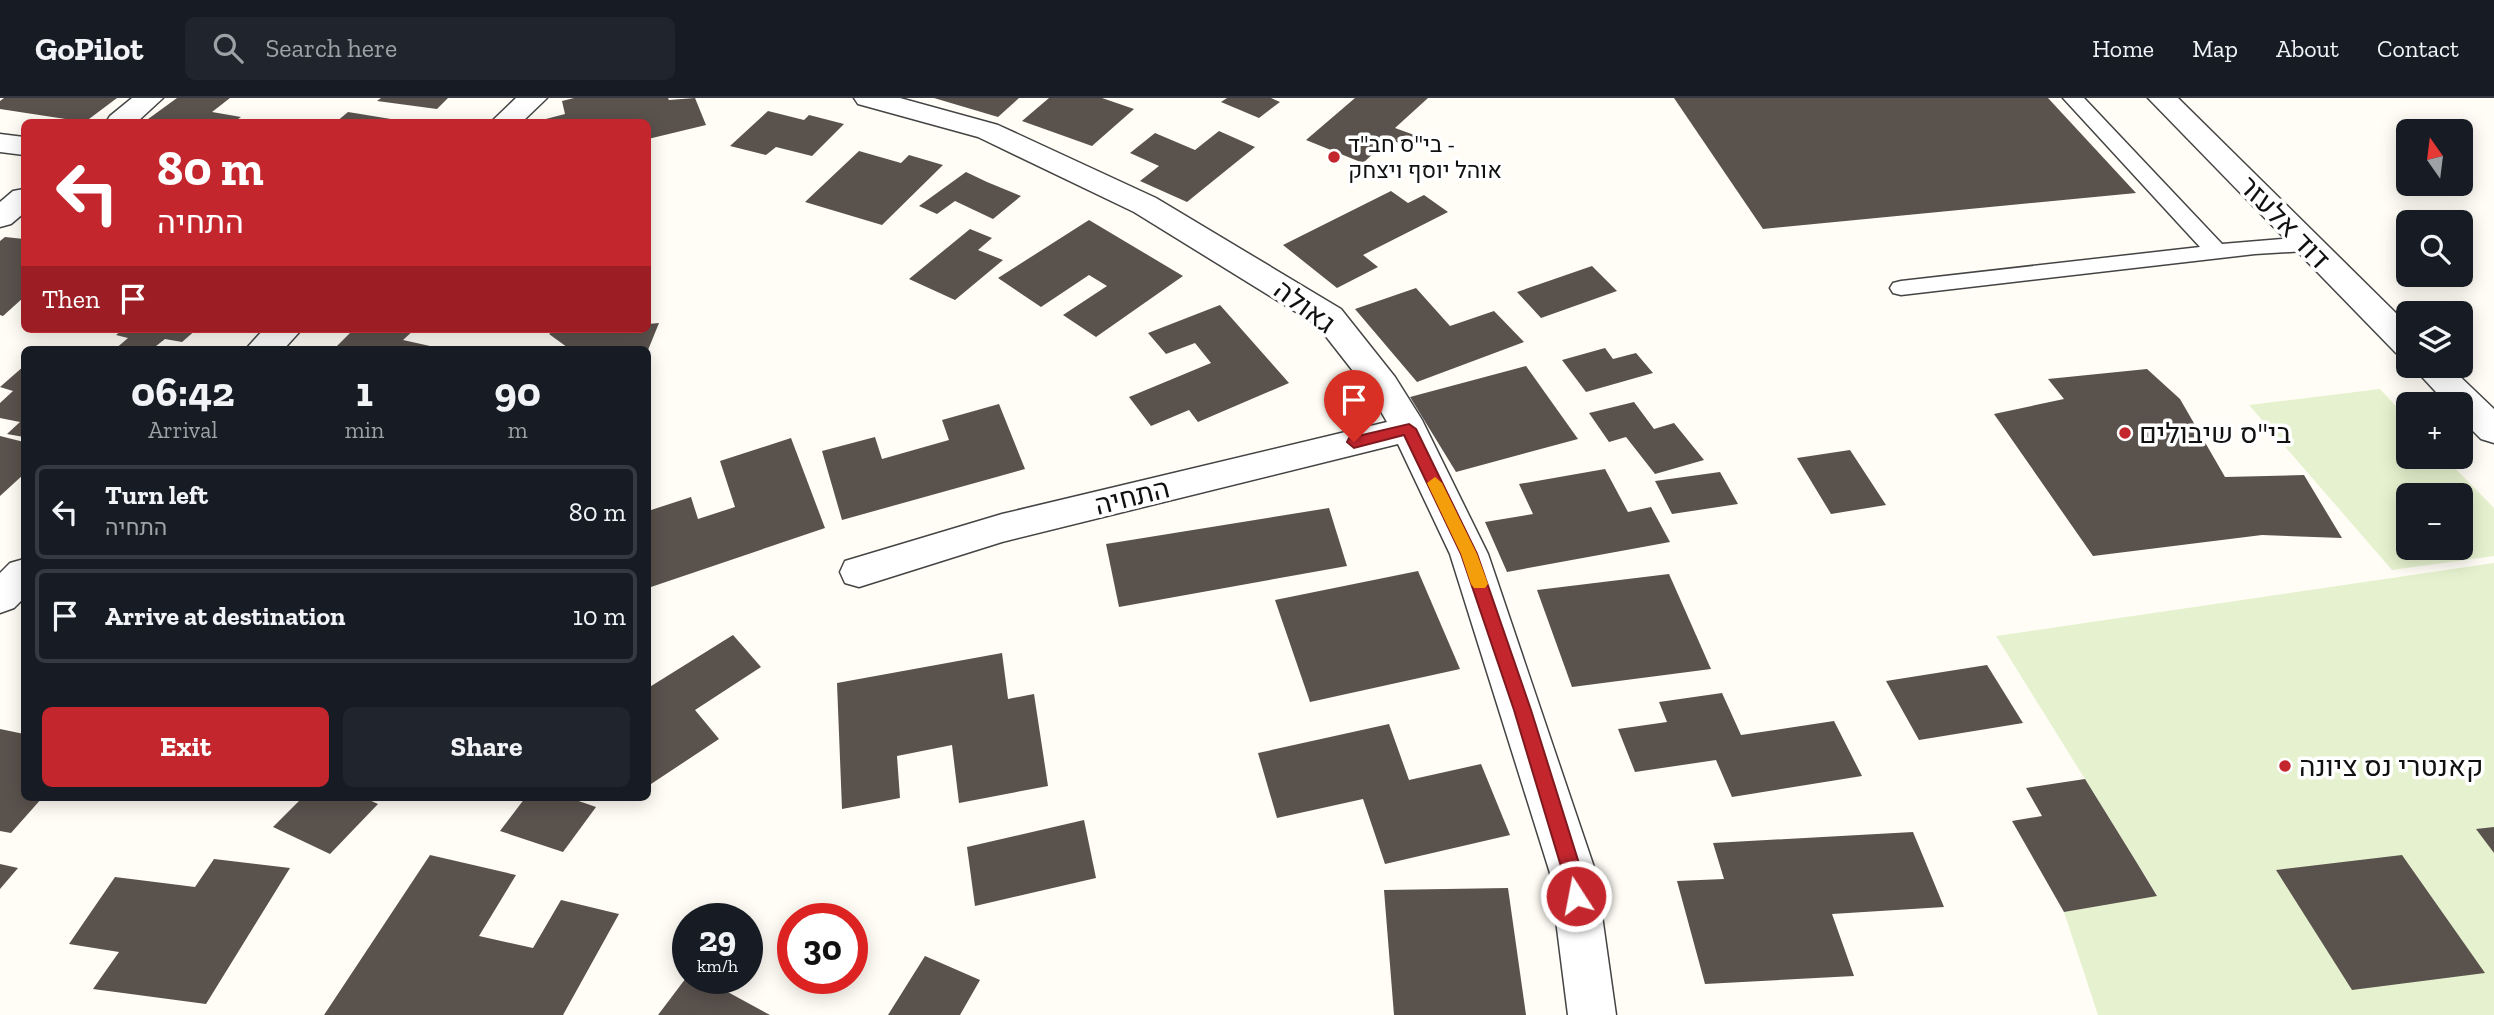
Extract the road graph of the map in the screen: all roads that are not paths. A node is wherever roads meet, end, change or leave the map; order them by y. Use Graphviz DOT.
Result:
graph roads {
  1 [pos="149,98"];
  2 [pos="868,98"];
  3 [pos="2073,98"];
  4 [pos="2162,98"];
  5 [pos="124,119"];
  6 [pos="0,143"];
  7 [pos="21,146"];
  8 [pos="21,200"];
  9 [pos="0,217"];
  10 [pos="2305,244"];
  11 [pos="2217,252"];
  12 [pos="1901,288"];
  13 [pos="281,333"];
  14 [pos="2396,333"];
  15 [pos="266,346"];
  16 [pos="2441,378"];
  17 [pos="1409,429"];
  18 [pos="2494,430"];
  19 [pos="859,572"];
  20 [pos="21,577"];
  21 [pos="0,597"];
  22 [pos="1592,1015"];
  1 -- 5 [label="street"];
  2 -- 17 [label="street, גאולה"];
  3 -- 11 [label="lane"];
  4 -- 10 [label="street, דוד אלעזר"];
  6 -- 7 [label="street"];
  8 -- 9 [label="street"];
  10 -- 11 [label="lane"];
  10 -- 14 [label="street, דוד אלעזר"];
  11 -- 12 [label="lane"];
  13 -- 15 [label="street"];
  16 -- 18 [label="street"];
  17 -- 19 [label="street, התחיה"];
  17 -- 22 [label="street, גאולה"];
  20 -- 21 [label="street"];
}
